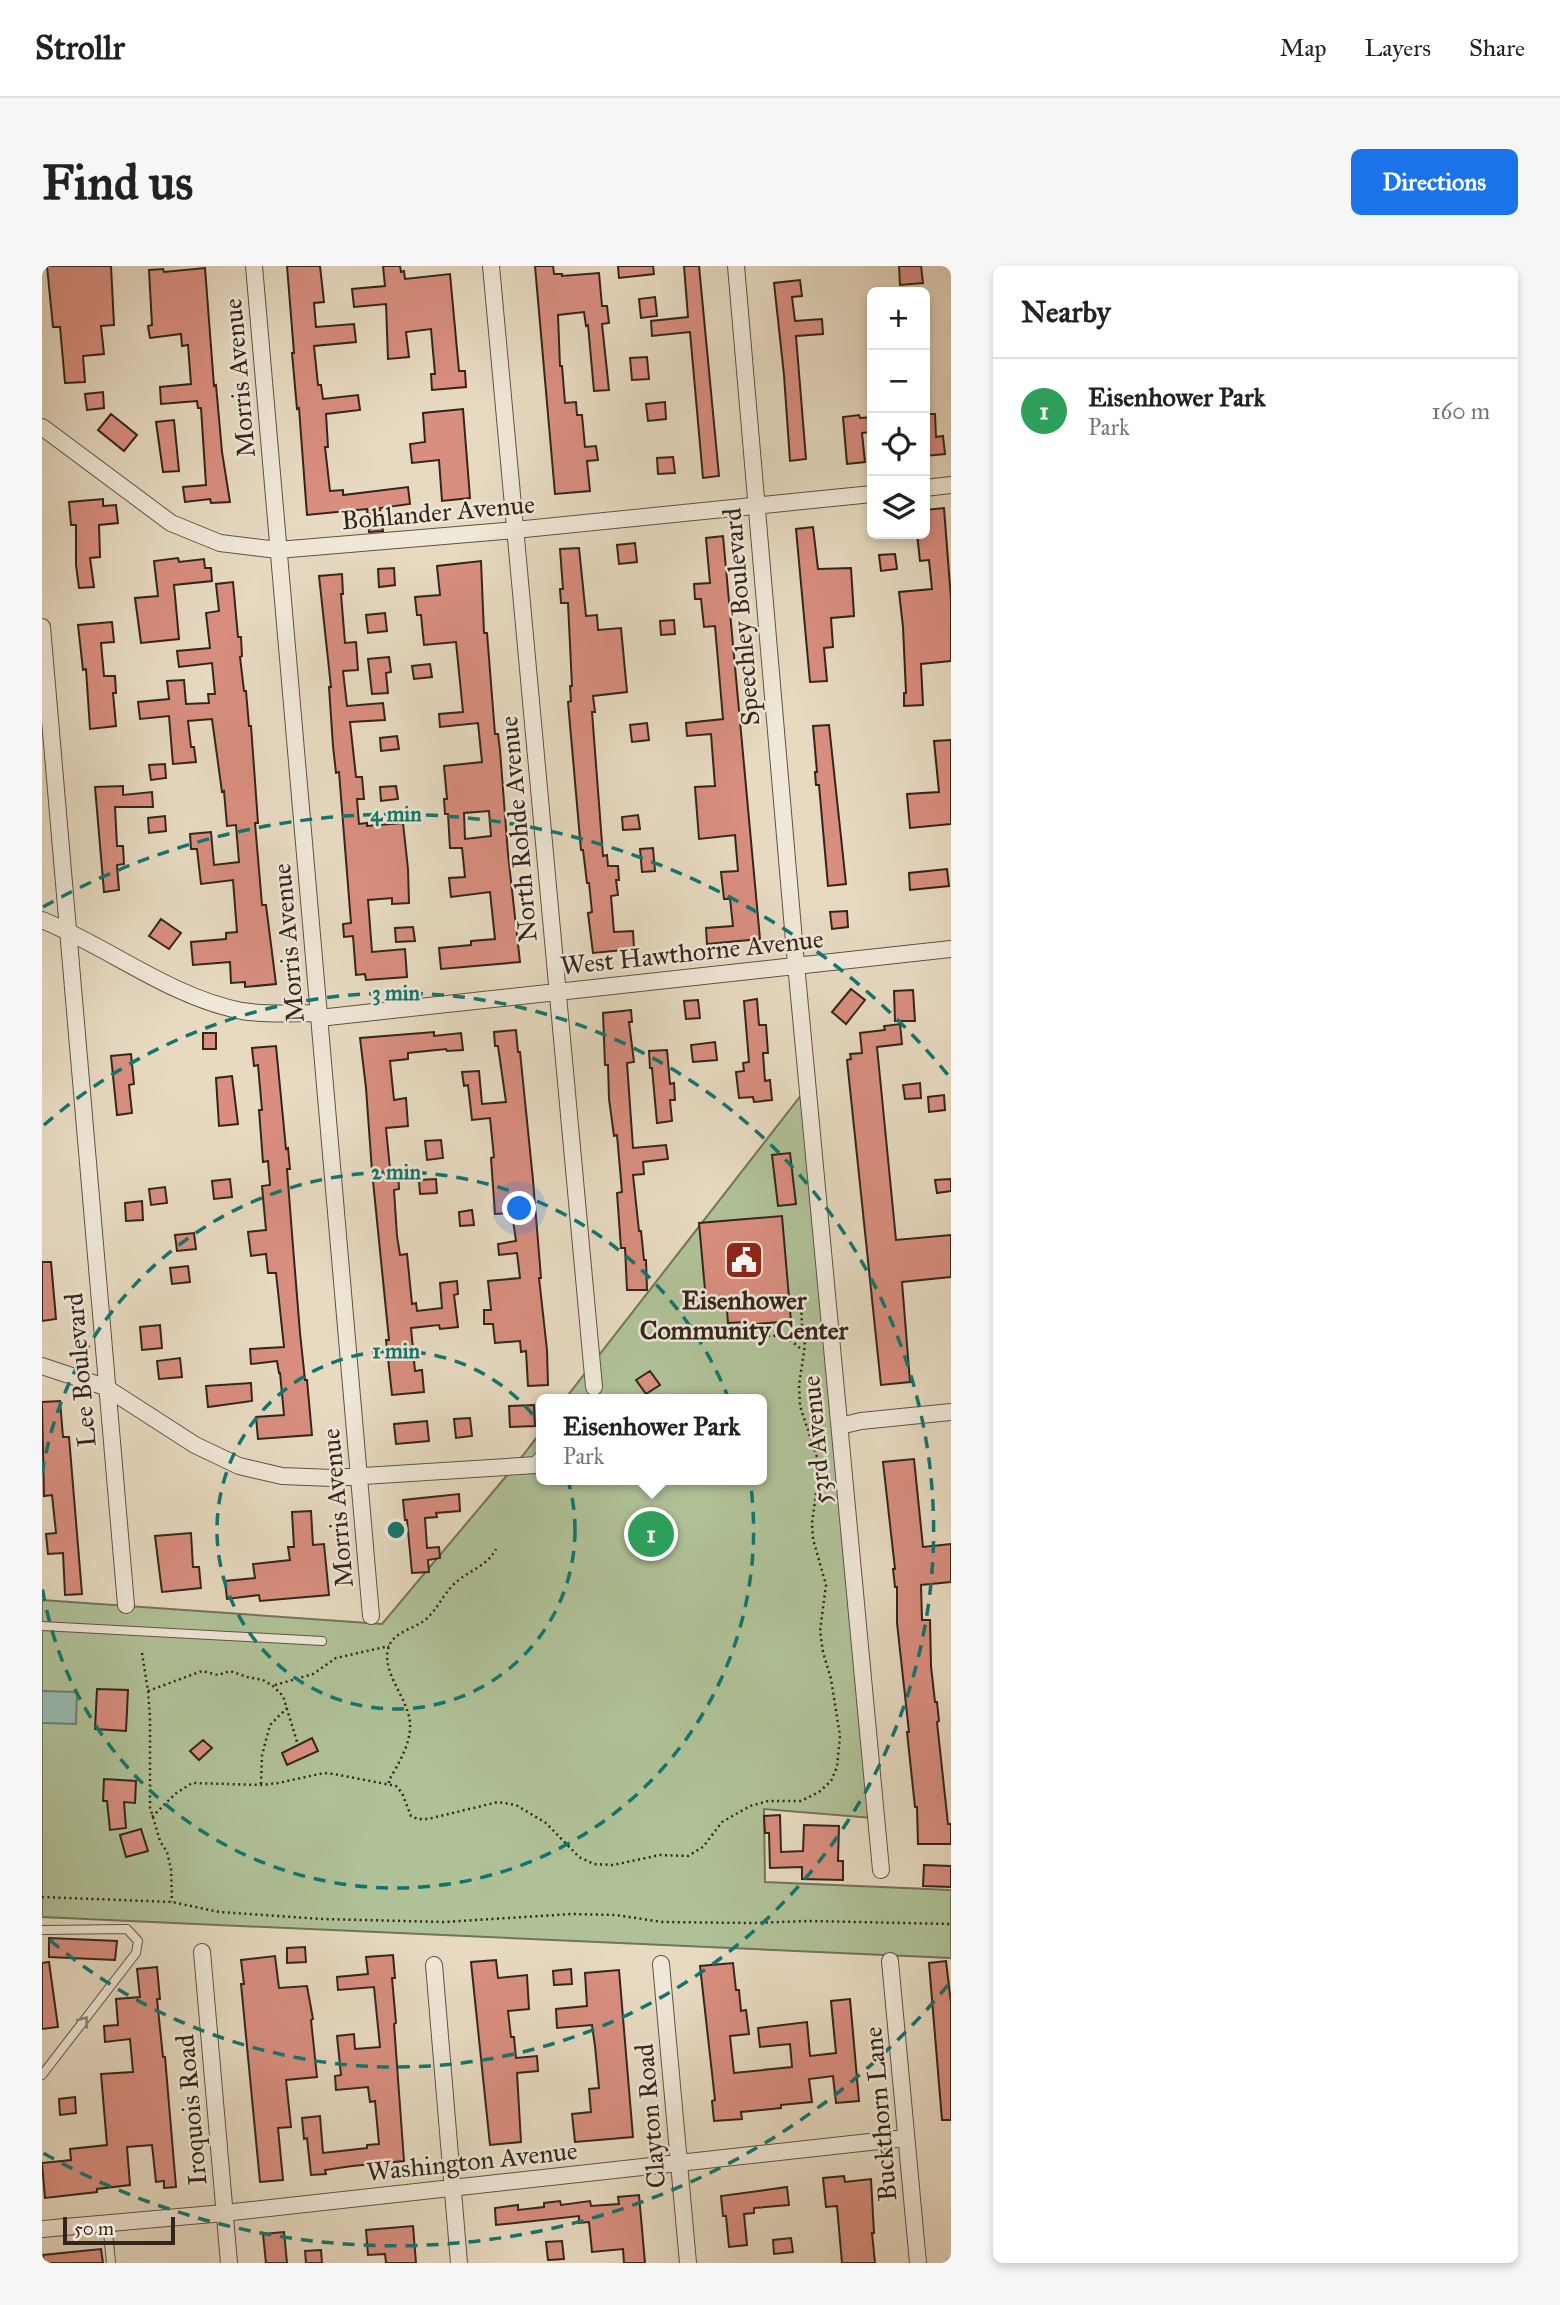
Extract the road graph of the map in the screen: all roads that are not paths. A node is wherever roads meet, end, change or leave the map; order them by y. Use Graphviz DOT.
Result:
graph roads {
  1 [pos="254,266"];
  2 [pos="491,266"];
  3 [pos="736,266"];
  4 [pos="42,427"];
  5 [pos="951,485"];
  6 [pos="930,487"];
  7 [pos="867,495"];
  8 [pos="756,507"];
  9 [pos="515,530"];
  10 [pos="278,550"];
  11 [pos="42,627"];
  12 [pos="42,920"];
  13 [pos="68,931"];
  14 [pos="951,949"];
  15 [pos="796,964"];
  16 [pos="557,991"];
  17 [pos="319,1018"];
  18 [pos="42,1366"];
  19 [pos="105,1387"];
  20 [pos="594,1387"];
  21 [pos="951,1412"];
  22 [pos="840,1426"];
  23 [pos="536,1462"];
  24 [pos="359,1476"];
  25 [pos="126,1605"];
  26 [pos="371,1616"];
  27 [pos="42,1626"];
  28 [pos="321,1641"];
  29 [pos="881,1870"];
  30 [pos="42,1930"];
  31 [pos="202,1952"];
  32 [pos="890,1961"];
  33 [pos="661,1964"];
  34 [pos="434,1965"];
  35 [pos="42,2075"];
  36 [pos="906,2138"];
  37 [pos="679,2163"];
  38 [pos="452,2188"];
  39 [pos="224,2213"];
  40 [pos="107,2222"];
  41 [pos="42,2228"];
  42 [pos="111,2263"];
  43 [pos="229,2263"];
  44 [pos="458,2263"];
  45 [pos="688,2263"];
  46 [pos="918,2263"];
  1 -- 10 [label="street, Morris Avenue"];
  2 -- 9 [label="street, North Rohde Avenue"];
  3 -- 8 [label="street, Speechley Boulevard"];
  4 -- 10 [label="street, Bohlander Avenue"];
  5 -- 6 [label="street"];
  7 -- 8 [label="street, Bohlander Avenue"];
  8 -- 9 [label="street, Bohlander Avenue"];
  8 -- 15 [label="street, Speechley Boulevard"];
  9 -- 10 [label="street, Bohlander Avenue"];
  9 -- 16 [label="street, North Rohde Avenue"];
  10 -- 17 [label="street, Morris Avenue"];
  11 -- 13 [label="street, Lee Boulevard"];
  12 -- 13 [label="street, West Hawthorne Avenue"];
  13 -- 17 [label="street, West Hawthorne Avenue"];
  13 -- 19 [label="street, Lee Boulevard"];
  14 -- 15 [label="street, West Hawthorne Avenue"];
  15 -- 16 [label="street, West Hawthorne Avenue"];
  15 -- 22 [label="street, 53rd Avenue"];
  16 -- 17 [label="street, West Hawthorne Avenue"];
  16 -- 20 [label="street, North Rohde Avenue"];
  17 -- 24 [label="street, Morris Avenue"];
  18 -- 19 [label="street"];
  19 -- 24 [label="street"];
  19 -- 25 [label="street, Lee Boulevard"];
  21 -- 22 [label="street"];
  22 -- 29 [label="street, 53rd Avenue"];
  23 -- 24 [label="street"];
  24 -- 26 [label="street, Morris Avenue"];
  27 -- 28 [label="lane"];
  35 -- 30 [label="lane, one-way"];
  31 -- 39 [label="street, Iroquois Road"];
  32 -- 36 [label="street, Buckthorn Lane"];
  33 -- 37 [label="street, Clayton Road"];
  34 -- 38 [label="street"];
  36 -- 37 [label="street, Washington Avenue"];
  36 -- 46 [label="street, Buckthorn Lane"];
  37 -- 38 [label="street, Washington Avenue"];
  37 -- 45 [label="street, Clayton Road"];
  38 -- 39 [label="street, Washington Avenue"];
  38 -- 44 [label="street"];
  39 -- 40 [label="street, Washington Avenue"];
  39 -- 43 [label="street, Iroquois Road"];
  40 -- 41 [label="street, Washington Avenue"];
  40 -- 42 [label="lane"];
}
